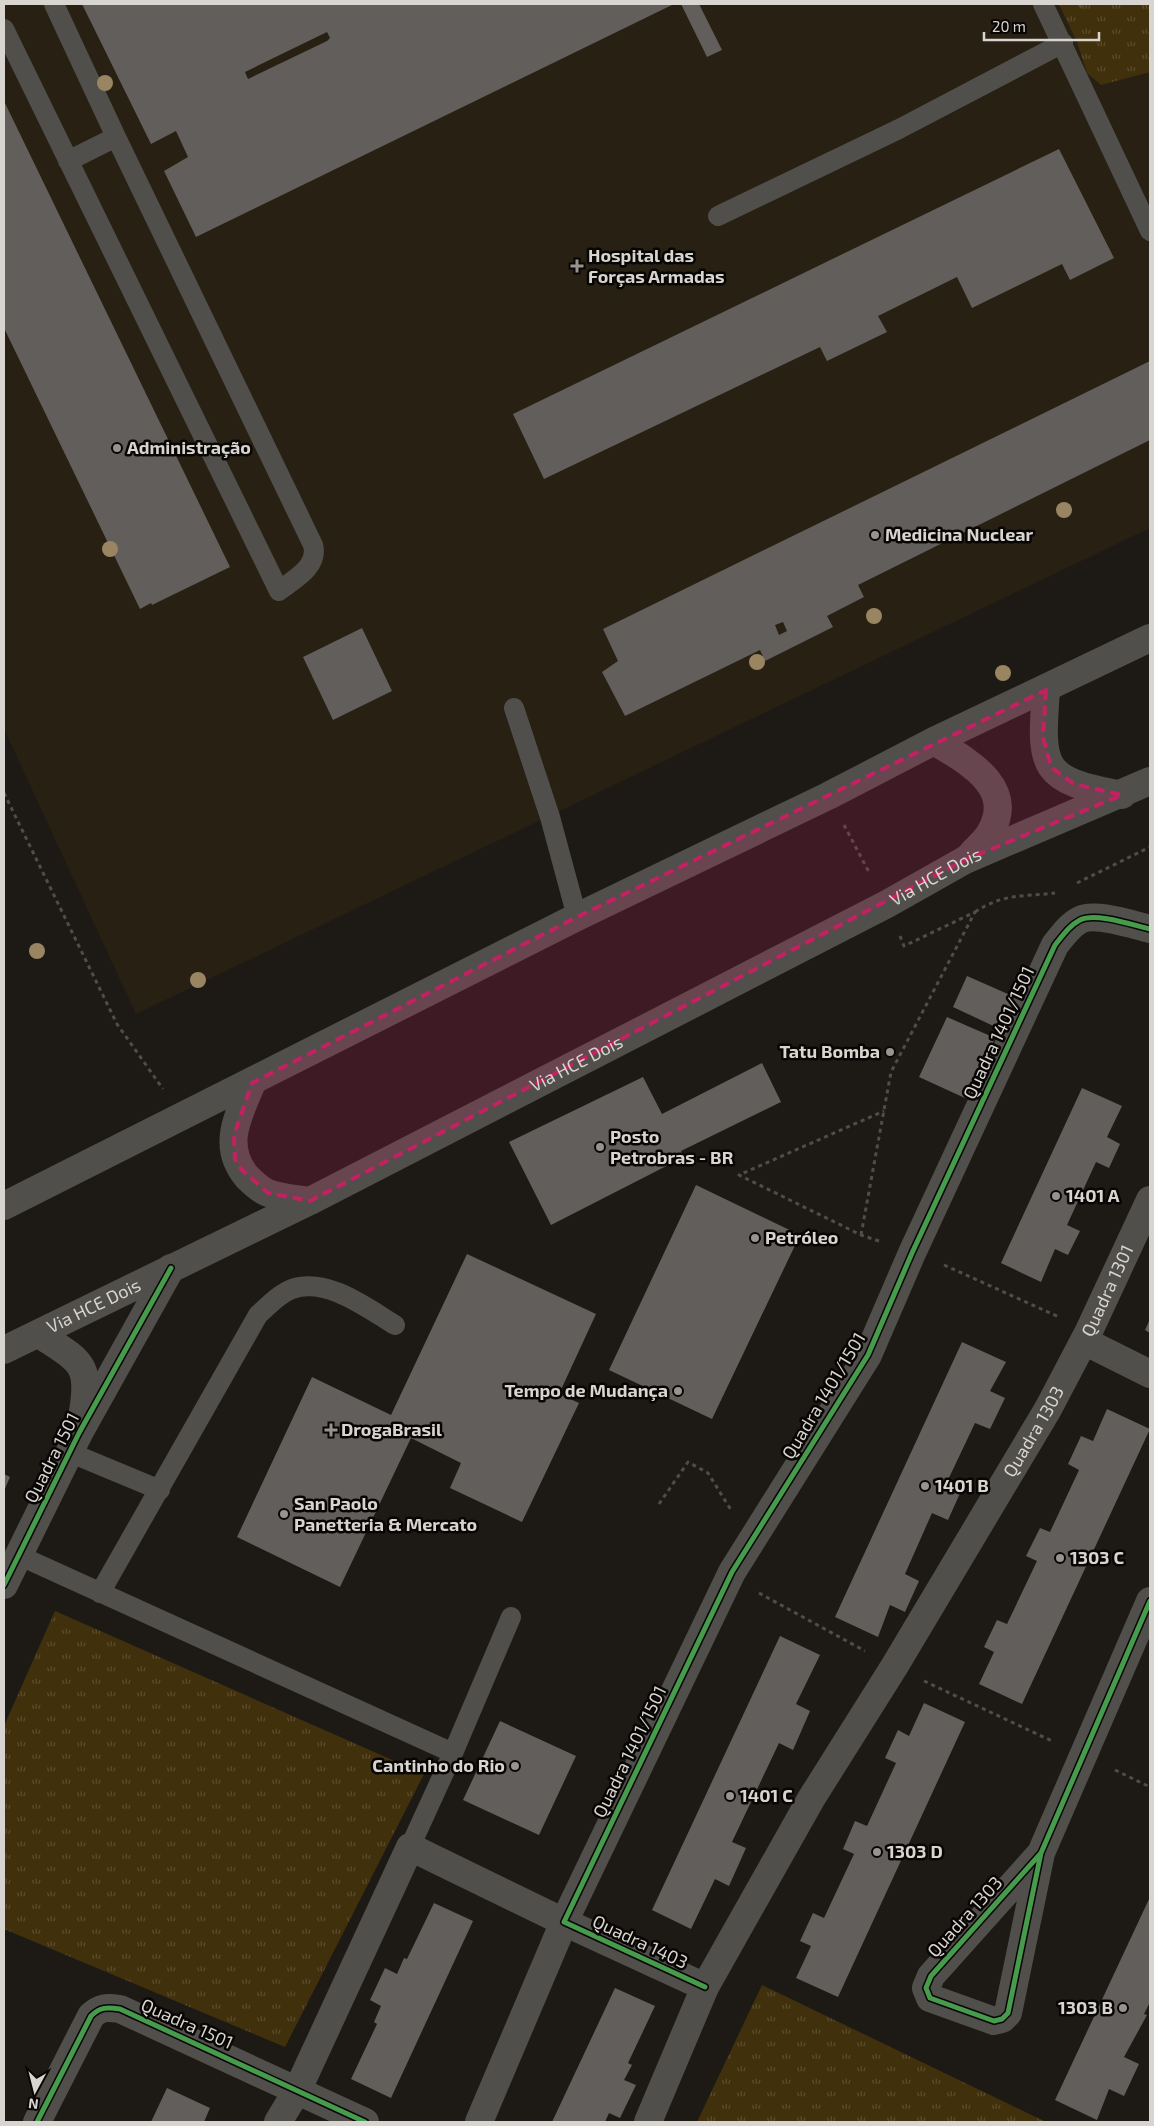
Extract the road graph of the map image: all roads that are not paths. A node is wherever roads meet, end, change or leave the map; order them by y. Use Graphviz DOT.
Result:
graph roads {
  1 [pos="54,4"];
  2 [pos="1043,4"];
  3 [pos="4,29"];
  4 [pos="1062,44"];
  5 [pos="116,138"];
  6 [pos="68,161"];
  7 [pos="718,216"];
  8 [pos="1150,231"];
  9 [pos="1150,638"];
  10 [pos="1046,690"];
  11 [pos="514,708"];
  12 [pos="934,741"];
  13 [pos="1150,781"];
  14 [pos="1122,795"];
  15 [pos="1150,797"];
  16 [pos="965,860"];
  17 [pos="577,918"];
  18 [pos="1150,929"];
  19 [pos="252,1083"];
  20 [pos="1150,1200"];
  21 [pos="310,1201"];
  22 [pos="4,1206"];
  23 [pos="171,1268"];
  24 [pos="395,1325"];
  25 [pos="39,1334"];
  26 [pos="1086,1336"];
  27 [pos="4,1350"];
  28 [pos="1150,1374"];
  29 [pos="76,1443"];
  30 [pos="160,1490"];
  31 [pos="18,1555"];
  32 [pos="4,1585"];
  33 [pos="100,1593"];
  34 [pos="1150,1601"];
  35 [pos="511,1617"];
  36 [pos="453,1753"];
  37 [pos="410,1846"];
  38 [pos="1041,1853"];
  39 [pos="564,1922"];
  40 [pos="705,1987"];
  41 [pos="298,2089"];
  42 [pos="37,2122"];
  43 [pos="278,2122"];
  44 [pos="365,2122"];
  45 [pos="479,2122"];
  46 [pos="648,2122"];
  1 -- 5 [label="lane"];
  2 -- 4 [label="lane"];
  3 -- 6 [label="lane"];
  4 -- 7 [label="lane"];
  4 -- 8 [label="lane"];
  5 -- 6 [label="lane"];
  5 -- 6 [label="lane"];
  9 -- 10 [label="street"];
  10 -- 12 [label="street"];
  10 -- 14 [label="street"];
  11 -- 17 [label="lane"];
  12 -- 16 [label="street"];
  12 -- 17 [label="street"];
  13 -- 14 [label="street, Via HCE Dois"];
  14 -- 15 [label="street"];
  14 -- 16 [label="street, Via HCE Dois"];
  16 -- 21 [label="street, Via HCE Dois"];
  17 -- 19 [label="street"];
  18 -- 39 [label="street, Quadra 1401/1501"];
  19 -- 21 [label="street"];
  19 -- 22 [label="street"];
  20 -- 26 [label="street, Quadra 1301"];
  21 -- 23 [label="street, Via HCE Dois"];
  23 -- 25 [label="street, Via HCE Dois"];
  23 -- 29 [label="street, Quadra 1501"];
  24 -- 30 [label="lane"];
  25 -- 27 [label="street, Via HCE Dois"];
  25 -- 29 [label="street, Quadra 1501"];
  26 -- 28 [label="street, Quadra 1301"];
  26 -- 40 [label="street, Quadra 1303"];
  29 -- 30 [label="lane"];
  29 -- 31 [label="street, Quadra 1501"];
  30 -- 33 [label="lane"];
  31 -- 32 [label="street, Quadra 1501"];
  31 -- 33 [label="lane"];
  33 -- 36 [label="lane"];
  34 -- 38 [label="street, Quadra 1303"];
  35 -- 36 [label="lane"];
  36 -- 37 [label="lane"];
  37 -- 39 [label="street, Quadra 1403"];
  37 -- 41 [label="street"];
  38 -- 38 [label="street, Quadra 1303"];
  39 -- 40 [label="street, Quadra 1403"];
  39 -- 45 [label="street, Quadra 1403"];
  40 -- 46 [label="street, Quadra 1303"];
  41 -- 42 [label="street, Quadra 1501"];
  41 -- 43 [label="street"];
  41 -- 44 [label="street"];
}
